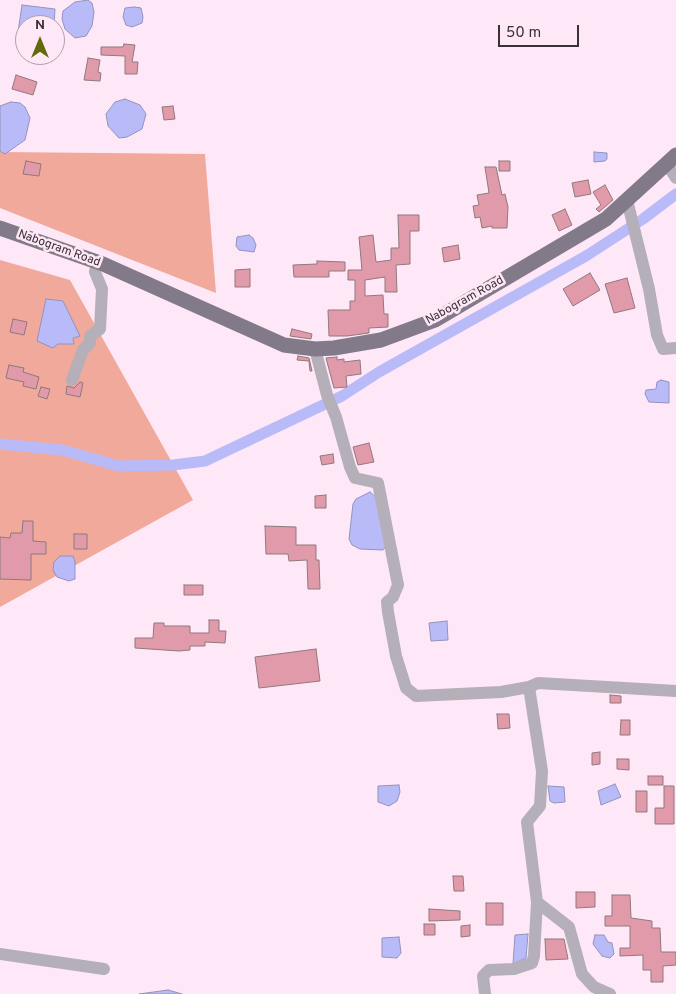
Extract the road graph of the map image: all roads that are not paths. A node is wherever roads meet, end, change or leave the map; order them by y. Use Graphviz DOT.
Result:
graph roads {
  1 [pos="671,160"];
  2 [pos="676,178"];
  3 [pos="626,200"];
  4 [pos="0,228"];
  5 [pos="97,262"];
  6 [pos="676,348"];
  7 [pos="316,349"];
  8 [pos="72,380"];
  9 [pos="529,687"];
  10 [pos="676,691"];
  11 [pos="537,902"];
  12 [pos="0,954"];
  13 [pos="104,969"];
  14 [pos="485,994"];
  15 [pos="610,994"];
  1 -- 2 [label="street"];
  1 -- 3 [label="main road, Nabogram Road"];
  3 -- 6 [label="street"];
  3 -- 7 [label="main road, Nabogram Road"];
  4 -- 5 [label="main road, Nabogram Road"];
  5 -- 7 [label="main road, Nabogram Road"];
  5 -- 8 [label="street"];
  7 -- 9 [label="street"];
  9 -- 10 [label="street"];
  9 -- 11 [label="street"];
  11 -- 14 [label="street"];
  11 -- 15 [label="street"];
  12 -- 13 [label="street"];
}
